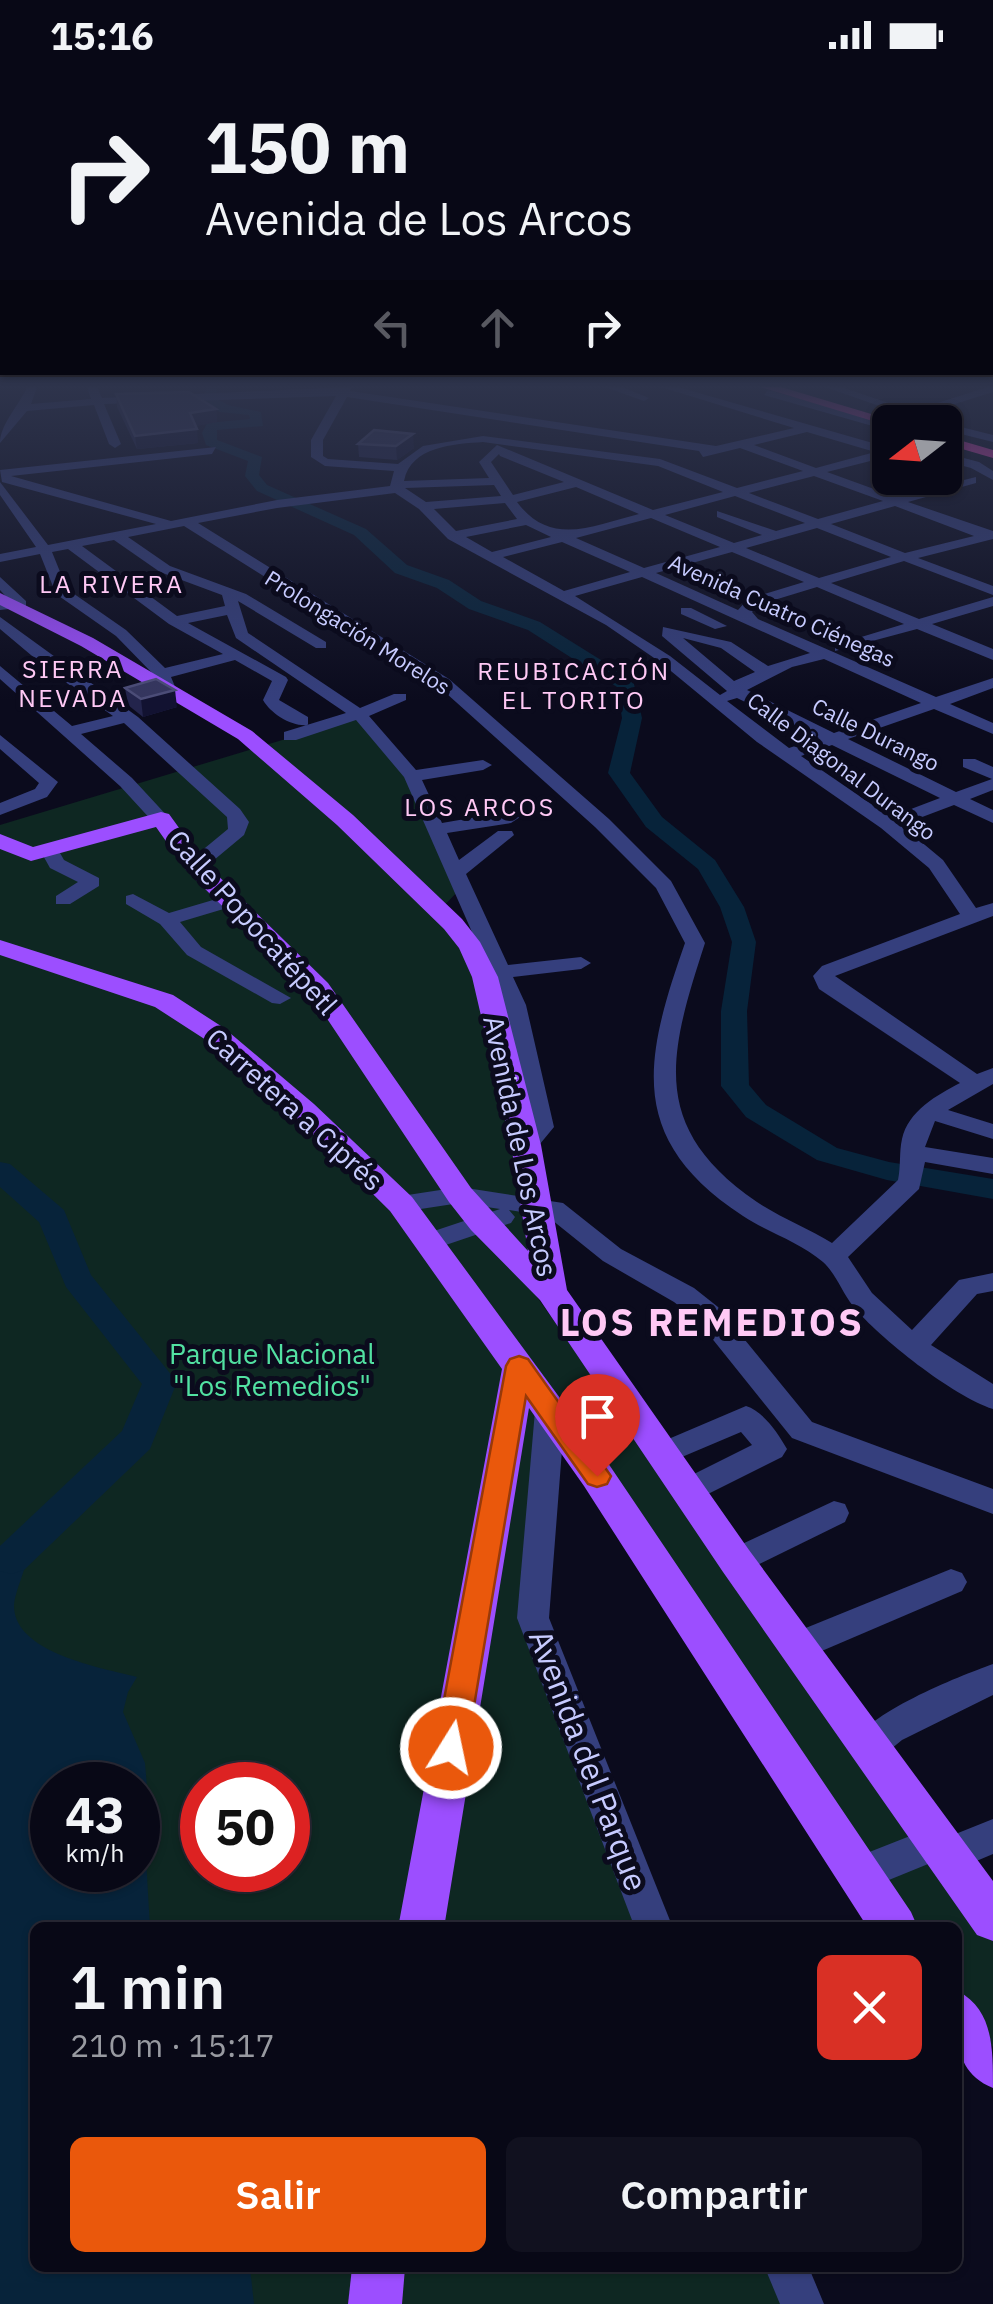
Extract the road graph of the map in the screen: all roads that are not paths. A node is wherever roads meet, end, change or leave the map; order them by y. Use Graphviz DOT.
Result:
graph roads {
  1 [pos="4,491"];
  2 [pos="59,491"];
  3 [pos="367,491"];
  4 [pos="402,491"];
  5 [pos="506,491"];
  6 [pos="543,491"];
  7 [pos="597,491"];
  8 [pos="737,491"];
  9 [pos="870,491"];
  10 [pos="932,491"];
  11 [pos="734,492"];
  12 [pos="644,498"];
  13 [pos="512,499"];
  14 [pos="898,501"];
  15 [pos="626,503"];
  16 [pos="424,506"];
  17 [pos="598,510"];
  18 [pos="978,512"];
  19 [pos="652,514"];
  20 [pos="722,514"];
  21 [pos="527,521"];
  22 [pos="177,522"];
  23 [pos="818,524"];
  24 [pos="594,528"];
  25 [pos="989,533"];
  26 [pos="114,534"];
  27 [pos="453,536"];
  28 [pos="563,536"];
  29 [pos="774,536"];
  30 [pos="70,543"];
  31 [pos="625,543"];
  32 [pos="732,547"];
  33 [pos="44,548"];
  34 [pos="648,552"];
  35 [pos="492,556"];
  36 [pos="904,557"];
  37 [pos="0,558"];
  38 [pos="615,560"];
  39 [pos="864,568"];
  40 [pos="640,572"];
  41 [pos="946,573"];
  42 [pos="993,577"];
  43 [pos="0,581"];
  44 [pos="817,583"];
  45 [pos="977,584"];
  46 [pos="993,591"];
  47 [pos="564,595"];
  48 [pos="951,595"];
  49 [pos="231,600"];
  50 [pos="993,601"];
  51 [pos="7,604"];
  52 [pos="329,614"];
  53 [pos="736,614"];
  54 [pos="0,621"];
  55 [pos="174,622"];
  56 [pos="754,622"];
  57 [pos="918,624"];
  58 [pos="287,626"];
  59 [pos="745,643"];
  60 [pos="320,646"];
  61 [pos="832,651"];
  62 [pos="40,654"];
  63 [pos="229,654"];
  64 [pos="993,655"];
  65 [pos="272,656"];
  66 [pos="786,664"];
  67 [pos="0,667"];
  68 [pos="766,672"];
  69 [pos="165,682"];
  70 [pos="993,682"];
  71 [pos="738,692"];
  72 [pos="400,697"];
  73 [pos="719,700"];
  74 [pos="936,703"];
  75 [pos="360,714"];
  76 [pos="127,718"];
  77 [pos="302,721"];
  78 [pos="993,729"];
  79 [pos="69,732"];
  80 [pos="290,736"];
  81 [pos="836,739"];
  82 [pos="0,740"];
  83 [pos="787,755"];
  84 [pos="0,762"];
  85 [pos="970,763"];
  86 [pos="484,765"];
  87 [pos="993,774"];
  88 [pos="412,776"];
  89 [pos="49,782"];
  90 [pos="993,784"];
  91 [pos="957,798"];
  92 [pos="0,810"];
  93 [pos="993,817"];
  94 [pos="160,819"];
  95 [pos="888,824"];
  96 [pos="436,828"];
  97 [pos="0,841"];
  98 [pos="40,852"];
  99 [pos="195,866"];
  100 [pos="458,870"];
  101 [pos="63,900"];
  102 [pos="133,900"];
  103 [pos="230,901"];
  104 [pos="993,909"];
  105 [pos="972,917"];
  106 [pos="166,920"];
  107 [pos="0,947"];
  108 [pos="471,947"];
  109 [pos="581,963"];
  110 [pos="502,972"];
  111 [pos="280,998"];
  112 [pos="985,1079"];
  113 [pos="931,1112"];
  114 [pos="993,1132"];
  115 [pos="526,1145"];
  116 [pos="993,1166"];
  117 [pos="913,1168"];
  118 [pos="460,1195"];
  119 [pos="401,1204"];
  120 [pos="538,1204"];
  121 [pos="482,1223"];
  122 [pos="430,1241"];
  123 [pos="834,1256"];
  124 [pos="981,1284"];
  125 [pos="551,1292"];
  126 [pos="993,1301"];
  127 [pos="914,1346"];
  128 [pos="519,1366"];
  129 [pos="993,1398"];
  130 [pos="550,1411"];
  131 [pos="663,1454"];
  132 [pos="687,1491"];
  133 [pos="993,1502"];
  134 [pos="834,1513"];
  135 [pos="736,1561"];
  136 [pos="952,1582"];
  137 [pos="798,1646"];
  138 [pos="993,1679"];
  139 [pos="868,1748"];
  140 [pos="993,1836"];
  141 [pos="943,1848"];
  142 [pos="857,1875"];
  143 [pos="993,1919"];
  144 [pos="422,1922"];
  145 [pos="652,1922"];
  146 [pos="890,1922"];
  147 [pos="962,2021"];
  148 [pos="993,2064"];
  149 [pos="379,2272"];
  150 [pos="789,2272"];
  151 [pos="375,2304"];
  152 [pos="802,2304"];
  1 -- 33 [label="street"];
  2 -- 22 [label="street, Prolongación Morelos"];
  3 -- 22 [label="street"];
  4 -- 16 [label="street"];
  5 -- 13 [label="street"];
  6 -- 13 [label="street"];
  7 -- 15 [label="street"];
  8 -- 11 [label="street"];
  9 -- 14 [label="street"];
  10 -- 14 [label="street"];
  11 -- 19 [label="street"];
  11 -- 23 [label="street"];
  12 -- 15 [label="street"];
  13 -- 16 [label="street"];
  13 -- 21 [label="street"];
  14 -- 23 [label="street"];
  14 -- 25 [label="street"];
  15 -- 17 [label="street"];
  15 -- 19 [label="street"];
  16 -- 27 [label="street"];
  18 -- 25 [label="street"];
  19 -- 24 [label="street"];
  19 -- 32 [label="street"];
  20 -- 29 [label="street"];
  21 -- 27 [label="street"];
  21 -- 28 [label="street, Avenida Cuatro Ciénegas"];
  22 -- 26 [label="street"];
  22 -- 52 [label="street, Prolongación Morelos"];
  23 -- 29 [label="street"];
  23 -- 36 [label="street"];
  24 -- 28 [label="street"];
  24 -- 31 [label="street"];
  25 -- 36 [label="street"];
  26 -- 30 [label="street"];
  26 -- 49 [label="street"];
  27 -- 35 [label="street"];
  28 -- 35 [label="street"];
  28 -- 38 [label="street, Avenida Cuatro Ciénegas"];
  29 -- 32 [label="street"];
  30 -- 33 [label="street"];
  30 -- 55 [label="street"];
  32 -- 40 [label="street"];
  32 -- 44 [label="street"];
  33 -- 37 [label="street"];
  33 -- 69 [label="street"];
  34 -- 38 [label="street"];
  35 -- 47 [label="street"];
  36 -- 39 [label="street"];
  36 -- 41 [label="street"];
  38 -- 40 [label="street, Avenida Cuatro Ciénegas"];
  39 -- 41 [label="street"];
  39 -- 44 [label="street"];
  40 -- 47 [label="street"];
  40 -- 53 [label="street, Avenida Cuatro Ciénegas"];
  41 -- 45 [label="street"];
  42 -- 45 [label="street"];
  43 -- 51 [label="street"];
  44 -- 56 [label="street"];
  44 -- 57 [label="street"];
  45 -- 46 [label="street"];
  45 -- 48 [label="street"];
  47 -- 73 [label="street"];
  49 -- 55 [label="street"];
  49 -- 58 [label="street"];
  49 -- 65 [label="street"];
  50 -- 57 [label="street"];
  51 -- 69 [label="main road, Avenida de Los Arcos"];
  52 -- 58 [label="street"];
  52 -- 123 [label="street, Prolongación Morelos"];
  53 -- 56 [label="street, Avenida Cuatro Ciénegas"];
  53 -- 59 [label="street"];
  54 -- 62 [label="street"];
  55 -- 63 [label="street"];
  56 -- 61 [label="street, Avenida Cuatro Ciénegas"];
  57 -- 61 [label="street"];
  57 -- 64 [label="street"];
  58 -- 60 [label="street"];
  59 -- 59 [label="street"];
  59 -- 66 [label="street"];
  61 -- 66 [label="street"];
  61 -- 74 [label="street, Avenida Cuatro Ciénegas"];
  62 -- 67 [label="street"];
  62 -- 76 [label="street"];
  63 -- 65 [label="street"];
  63 -- 69 [label="street"];
  63 -- 77 [label="street"];
  65 -- 75 [label="street"];
  66 -- 68 [label="street"];
  67 -- 79 [label="street, Calle Popocatépetl"];
  68 -- 71 [label="street"];
  68 -- 71 [label="street, Calle Durango"];
  69 -- 108 [label="main road, Avenida de Los Arcos"];
  70 -- 74 [label="street"];
  71 -- 73 [label="street"];
  71 -- 81 [label="street, Calle Durango"];
  72 -- 75 [label="street"];
  73 -- 83 [label="street, Calle Diagonal Durango"];
  74 -- 78 [label="street, Avenida Cuatro Ciénegas"];
  74 -- 81 [label="street"];
  75 -- 80 [label="street"];
  75 -- 88 [label="street"];
  76 -- 79 [label="street"];
  76 -- 99 [label="street"];
  79 -- 94 [label="street, Calle Popocatépetl"];
  81 -- 83 [label="street"];
  81 -- 91 [label="street, Calle Durango"];
  82 -- 89 [label="street"];
  83 -- 95 [label="street, Calle Diagonal Durango"];
  84 -- 89 [label="street"];
  85 -- 87 [label="street"];
  86 -- 88 [label="street"];
  88 -- 96 [label="street"];
  89 -- 92 [label="street"];
  90 -- 91 [label="street"];
  91 -- 93 [label="street, Calle Durango"];
  91 -- 95 [label="street"];
  94 -- 98 [label="main road"];
  94 -- 99 [label="main road, Calle Popocatépetl"];
  95 -- 105 [label="street, Calle Diagonal Durango"];
  96 -- 100 [label="street"];
  96 -- 100 [label="street"];
  97 -- 98 [label="main road"];
  98 -- 101 [label="street"];
  99 -- 103 [label="main road, Calle Popocatépetl"];
  100 -- 108 [label="street"];
  100 -- 110 [label="street"];
  102 -- 106 [label="street"];
  103 -- 106 [label="street"];
  103 -- 118 [label="main road, Calle Popocatépetl"];
  104 -- 105 [label="street"];
  105 -- 112 [label="street"];
  106 -- 111 [label="street"];
  107 -- 119 [label="main road, Carretera a Ciprés"];
  108 -- 115 [label="main road, Avenida de Los Arcos"];
  109 -- 110 [label="street"];
  110 -- 115 [label="street"];
  112 -- 113 [label="street"];
  113 -- 114 [label="street"];
  113 -- 117 [label="street"];
  115 -- 120 [label="main road, Avenida de Los Arcos"];
  116 -- 117 [label="street"];
  117 -- 123 [label="street"];
  118 -- 119 [label="street"];
  118 -- 120 [label="street"];
  118 -- 121 [label="main road, Calle Popocatépetl"];
  119 -- 122 [label="main road, Carretera a Ciprés"];
  120 -- 121 [label="street"];
  120 -- 125 [label="main road, Avenida de Los Arcos"];
  120 -- 133 [label="street"];
  121 -- 122 [label="street"];
  121 -- 125 [label="main road, Calle Popocatépetl"];
  122 -- 128 [label="main road, Carretera a Ciprés"];
  123 -- 127 [label="street"];
  124 -- 126 [label="street"];
  124 -- 127 [label="street"];
  125 -- 131 [label="main road, Avenida de Los Arcos"];
  127 -- 129 [label="street"];
  128 -- 130 [label="main road"];
  128 -- 144 [label="main road"];
  130 -- 142 [label="main road"];
  130 -- 145 [label="street, Avenida del Parque"];
  131 -- 132 [label="main road, Avenida de Los Arcos"];
  131 -- 132 [label="street"];
  132 -- 135 [label="main road, Avenida de Los Arcos"];
  134 -- 135 [label="street"];
  135 -- 137 [label="main road, Avenida de Los Arcos"];
  136 -- 137 [label="street"];
  137 -- 139 [label="main road, Avenida de Los Arcos"];
  138 -- 139 [label="street"];
  139 -- 141 [label="main road, Avenida de Los Arcos"];
  140 -- 141 [label="street"];
  141 -- 142 [label="street"];
  141 -- 143 [label="main road, Avenida de Los Arcos"];
  142 -- 146 [label="main road"];
  147 -- 148 [label="main road"];
  149 -- 151 [label="main road"];
  150 -- 152 [label="street"];
}
